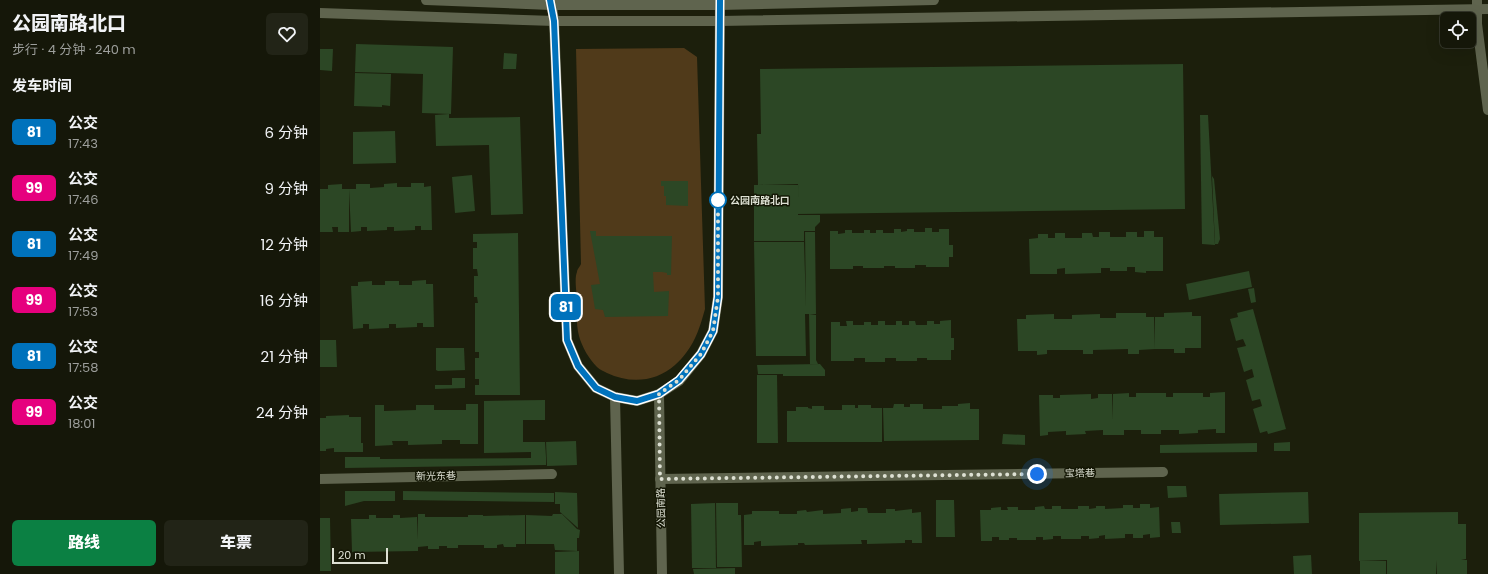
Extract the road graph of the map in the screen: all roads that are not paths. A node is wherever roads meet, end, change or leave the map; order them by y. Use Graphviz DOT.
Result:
graph roads {
  1 [pos="426,0"];
  2 [pos="934,0"];
  3 [pos="720,2"];
  4 [pos="551,3"];
  5 [pos="1477,5"];
  6 [pos="1488,9"];
  7 [pos="320,13"];
  8 [pos="554,21"];
  9 [pos="720,21"];
  10 [pos="1488,110"];
  11 [pos="659,394"];
  12 [pos="615,397"];
  13 [pos="1163,472"];
  14 [pos="552,474"];
  15 [pos="320,479"];
  16 [pos="660,479"];
  17 [pos="619,574"];
  18 [pos="662,574"];
  1 -- 4 [label="street"];
  2 -- 3 [label="street"];
  3 -- 4 [label="street"];
  3 -- 9 [label="street"];
  4 -- 8 [label="street"];
  5 -- 6 [label="street"];
  5 -- 9 [label="street"];
  5 -- 10 [label="street"];
  7 -- 8 [label="street"];
  8 -- 9 [label="street"];
  8 -- 12 [label="street"];
  9 -- 11 [label="street"];
  11 -- 12 [label="street"];
  11 -- 16 [label="street, 公园南路"];
  12 -- 17 [label="street"];
  13 -- 16 [label="street, 宝塔巷"];
  14 -- 15 [label="street, 新光东巷"];
  16 -- 18 [label="street, 公园南路"];
}
